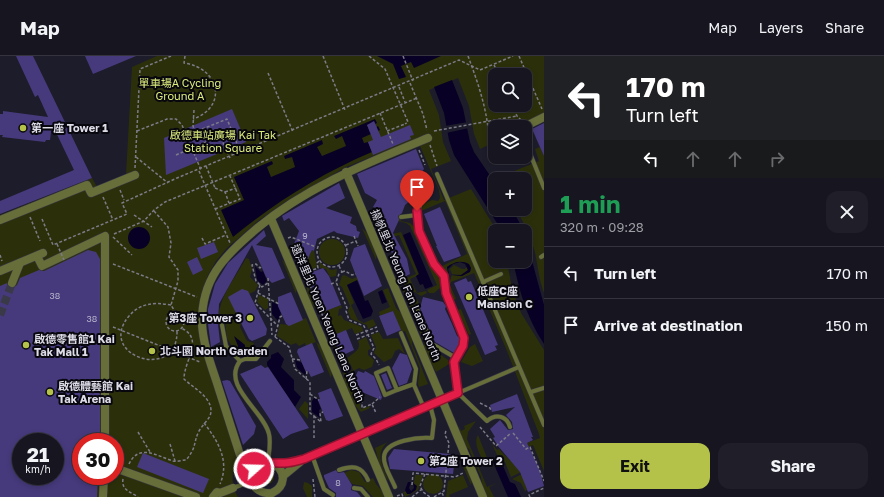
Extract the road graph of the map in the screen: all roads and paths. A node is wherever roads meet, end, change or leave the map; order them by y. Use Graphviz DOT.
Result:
graph roads {
  1 [pos="171,56"];
  2 [pos="184,56"];
  3 [pos="322,56"];
  4 [pos="369,56"];
  5 [pos="402,56"];
  6 [pos="468,56"];
  7 [pos="513,56"];
  8 [pos="519,56"];
  9 [pos="494,65"];
  10 [pos="496,68"];
  11 [pos="268,73"];
  12 [pos="413,81"];
  13 [pos="410,82"];
  14 [pos="399,87"];
  15 [pos="393,88"];
  16 [pos="417,98"];
  17 [pos="405,103"];
  18 [pos="194,110"];
  19 [pos="345,110"];
  20 [pos="515,112"];
  21 [pos="380,113"];
  22 [pos="544,113"];
  23 [pos="544,117"];
  24 [pos="193,119"];
  25 [pos="494,120"];
  26 [pos="488,121"];
  27 [pos="532,123"];
  28 [pos="137,131"];
  29 [pos="387,131"];
  30 [pos="293,132"];
  31 [pos="429,135"];
  32 [pos="416,143"];
  33 [pos="192,148"];
  34 [pos="240,151"];
  35 [pos="396,151"];
  36 [pos="176,155"];
  37 [pos="136,157"];
  38 [pos="230,158"];
  39 [pos="532,158"];
  40 [pos="425,165"];
  41 [pos="206,166"];
  42 [pos="438,166"];
  43 [pos="438,174"];
  44 [pos="135,175"];
  45 [pos="230,175"];
  46 [pos="347,175"];
  47 [pos="116,183"];
  48 [pos="168,183"];
  49 [pos="205,185"];
  50 [pos="236,188"];
  51 [pos="544,188"];
  52 [pos="225,192"];
  53 [pos="101,193"];
  54 [pos="422,199"];
  55 [pos="124,200"];
  56 [pos="229,203"];
  57 [pos="215,209"];
  58 [pos="27,210"];
  59 [pos="154,210"];
  60 [pos="134,215"];
  61 [pos="417,216"];
  62 [pos="401,217"];
  63 [pos="42,219"];
  64 [pos="0,220"];
  65 [pos="113,220"];
  66 [pos="144,221"];
  67 [pos="272,221"];
  68 [pos="152,227"];
  69 [pos="226,235"];
  70 [pos="354,236"];
  71 [pos="202,238"];
  72 [pos="40,241"];
  73 [pos="356,241"];
  74 [pos="281,242"];
  75 [pos="57,244"];
  76 [pos="346,245"];
  77 [pos="358,246"];
  78 [pos="317,247"];
  79 [pos="232,249"];
  80 [pos="132,255"];
  81 [pos="64,260"];
  82 [pos="319,260"];
  83 [pos="105,261"];
  84 [pos="20,263"];
  85 [pos="339,266"];
  86 [pos="262,267"];
  87 [pos="0,271"];
  88 [pos="342,272"];
  89 [pos="356,274"];
  90 [pos="501,274"];
  91 [pos="268,278"];
  92 [pos="269,282"];
  93 [pos="336,282"];
  94 [pos="483,282"];
  95 [pos="12,284"];
  96 [pos="331,284"];
  97 [pos="260,285"];
  98 [pos="176,290"];
  99 [pos="258,293"];
  100 [pos="270,299"];
  101 [pos="204,300"];
  102 [pos="279,304"];
  103 [pos="171,305"];
  104 [pos="270,308"];
  105 [pos="263,311"];
  106 [pos="418,311"];
  107 [pos="176,313"];
  108 [pos="282,316"];
  109 [pos="270,318"];
  110 [pos="105,323"];
  111 [pos="316,323"];
  112 [pos="222,325"];
  113 [pos="278,326"];
  114 [pos="377,327"];
  115 [pos="181,328"];
  116 [pos="120,330"];
  117 [pos="178,330"];
  118 [pos="366,331"];
  119 [pos="378,331"];
  120 [pos="400,333"];
  121 [pos="356,335"];
  122 [pos="368,335"];
  123 [pos="275,337"];
  124 [pos="358,339"];
  125 [pos="270,341"];
  126 [pos="171,350"];
  127 [pos="189,358"];
  128 [pos="456,358"];
  129 [pos="292,359"];
  130 [pos="301,360"];
  131 [pos="240,361"];
  132 [pos="379,365"];
  133 [pos="212,366"];
  134 [pos="334,366"];
  135 [pos="519,367"];
  136 [pos="307,371"];
  137 [pos="306,379"];
  138 [pos="414,384"];
  139 [pos="544,388"];
  140 [pos="397,390"];
  141 [pos="531,392"];
  142 [pos="458,393"];
  143 [pos="310,394"];
  144 [pos="379,398"];
  145 [pos="319,400"];
  146 [pos="442,400"];
  147 [pos="480,403"];
  148 [pos="372,404"];
  149 [pos="427,406"];
  150 [pos="323,412"];
  151 [pos="376,413"];
  152 [pos="314,416"];
  153 [pos="496,416"];
  154 [pos="204,423"];
  155 [pos="453,424"];
  156 [pos="544,425"];
  157 [pos="480,427"];
  158 [pos="509,427"];
  159 [pos="138,432"];
  160 [pos="512,432"];
  161 [pos="105,433"];
  162 [pos="363,434"];
  163 [pos="314,438"];
  164 [pos="170,444"];
  165 [pos="150,452"];
  166 [pos="312,455"];
  167 [pos="304,459"];
  168 [pos="175,461"];
  169 [pos="271,463"];
  170 [pos="254,469"];
  171 [pos="339,470"];
  172 [pos="125,472"];
  173 [pos="425,474"];
  174 [pos="283,476"];
  175 [pos="313,476"];
  176 [pos="445,476"];
  177 [pos="466,479"];
  178 [pos="368,480"];
  179 [pos="252,481"];
  180 [pos="544,481"];
  181 [pos="104,485"];
  182 [pos="412,485"];
  183 [pos="395,487"];
  184 [pos="233,488"];
  185 [pos="279,488"];
  186 [pos="354,488"];
  187 [pos="544,488"];
  188 [pos="422,489"];
  189 [pos="442,493"];
  190 [pos="215,495"];
  191 [pos="267,495"];
  192 [pos="333,495"];
  193 [pos="103,497"];
  194 [pos="138,497"];
  195 [pos="196,497"];
  196 [pos="279,497"];
  197 [pos="315,497"];
  198 [pos="368,497"];
  199 [pos="389,497"];
  200 [pos="396,497"];
  201 [pos="403,497"];
  202 [pos="412,497"];
  203 [pos="430,497"];
  204 [pos="434,497"];
  205 [pos="444,497"];
  206 [pos="483,497"];
  207 [pos="530,497"];
  1 -- 28 [label="path"];
  2 -- 24 [label="path"];
  3 -- 19 [label="path"];
  4 -- 15 [label="path, bridge"];
  5 -- 12 [label="path"];
  6 -- 26 [label="path"];
  7 -- 15 [label="path, bridge"];
  8 -- 22 [label="path"];
  9 -- 10 [label="path"];
  11 -- 30 [label="path"];
  13 -- 16 [label="path"];
  14 -- 17 [label="path"];
  15 -- 29 [label="path, bridge"];
  15 -- 34 [label="path, bridge"];
  16 -- 17 [label="path"];
  16 -- 31 [label="path"];
  17 -- 21 [label="path"];
  18 -- 24 [label="path, bridge"];
  20 -- 25 [label="path"];
  21 -- 29 [label="path"];
  21 -- 45 [label="path"];
  23 -- 27 [label="street"];
  24 -- 34 [label="path, bridge"];
  26 -- 31 [label="path"];
  28 -- 33 [label="path"];
  28 -- 37 [label="path"];
  29 -- 35 [label="path"];
  31 -- 32 [label="street"];
  31 -- 42 [label="path"];
  32 -- 35 [label="street"];
  32 -- 40 [label="path"];
  33 -- 36 [label="path"];
  33 -- 38 [label="path"];
  33 -- 49 [label="path"];
  34 -- 41 [label="path, bridge"];
  35 -- 46 [label="street"];
  37 -- 44 [label="path"];
  37 -- 48 [label="path, bridge"];
  39 -- 51 [label="lane"];
  41 -- 48 [label="path, bridge"];
  41 -- 52 [label="path, bridge"];
  43 -- 94 [label="lane"];
  44 -- 47 [label="street"];
  45 -- 49 [label="path"];
  45 -- 50 [label="path"];
  46 -- 79 [label="street"];
  46 -- 146 [label="street, 揚帆里北 Yeung Fan Lane North"];
  47 -- 55 [label="path"];
  47 -- 58 [label="street"];
  48 -- 65 [label="path, bridge"];
  49 -- 57 [label="path"];
  49 -- 59 [label="path"];
  50 -- 52 [label="path"];
  50 -- 56 [label="path"];
  52 -- 56 [label="path"];
  53 -- 65 [label="path"];
  54 -- 61 [label="lane"];
  56 -- 57 [label="path"];
  57 -- 69 [label="path"];
  58 -- 64 [label="street"];
  58 -- 72 [label="path"];
  59 -- 66 [label="path"];
  59 -- 98 [label="path"];
  60 -- 66 [label="path"];
  61 -- 62 [label="lane"];
  61 -- 128 [label="lane"];
  63 -- 75 [label="path, bridge"];
  65 -- 75 [label="path, bridge"];
  66 -- 68 [label="path"];
  66 -- 80 [label="path"];
  67 -- 74 [label="street, 遠洋里北 Yuen Yeung Lane North"];
  69 -- 71 [label="path"];
  69 -- 79 [label="path"];
  70 -- 73 [label="path"];
  73 -- 76 [label="path"];
  73 -- 77 [label="path"];
  74 -- 78 [label="path"];
  74 -- 111 [label="street, 遠洋里北 Yuen Yeung Lane North"];
  75 -- 81 [label="path, bridge"];
  76 -- 78 [label="path"];
  76 -- 85 [label="path"];
  78 -- 82 [label="path"];
  79 -- 101 [label="street"];
  82 -- 85 [label="path"];
  82 -- 111 [label="path"];
  83 -- 84 [label="street"];
  83 -- 98 [label="path"];
  83 -- 110 [label="street"];
  84 -- 87 [label="street"];
  84 -- 95 [label="street"];
  85 -- 88 [label="path"];
  86 -- 97 [label="path"];
  88 -- 89 [label="path"];
  88 -- 93 [label="path"];
  90 -- 94 [label="lane"];
  91 -- 92 [label="path"];
  92 -- 97 [label="path"];
  92 -- 100 [label="path"];
  93 -- 96 [label="path"];
  93 -- 118 [label="path"];
  94 -- 135 [label="lane"];
  97 -- 99 [label="path"];
  98 -- 101 [label="path"];
  98 -- 103 [label="path"];
  99 -- 100 [label="path"];
  99 -- 105 [label="path"];
  100 -- 102 [label="path"];
  100 -- 104 [label="path"];
  101 -- 133 [label="street"];
  103 -- 107 [label="path"];
  103 -- 116 [label="path"];
  104 -- 105 [label="path"];
  104 -- 109 [label="path"];
  105 -- 109 [label="path"];
  106 -- 128 [label="lane"];
  107 -- 115 [label="path"];
  107 -- 117 [label="path"];
  108 -- 113 [label="path"];
  109 -- 113 [label="path"];
  109 -- 123 [label="path"];
  110 -- 116 [label="path"];
  110 -- 161 [label="street"];
  111 -- 134 [label="street, 遠洋里北 Yuen Yeung Lane North"];
  112 -- 131 [label="lane"];
  113 -- 123 [label="path"];
  114 -- 118 [label="path"];
  115 -- 117 [label="path"];
  115 -- 127 [label="path"];
  116 -- 126 [label="path"];
  116 -- 126 [label="path"];
  117 -- 126 [label="path"];
  118 -- 121 [label="path"];
  118 -- 122 [label="path"];
  119 -- 122 [label="path"];
  120 -- 138 [label="lane"];
  122 -- 124 [label="path"];
  122 -- 132 [label="path"];
  123 -- 129 [label="path"];
  125 -- 131 [label="lane"];
  126 -- 127 [label="path"];
  127 -- 133 [label="path"];
  127 -- 154 [label="path"];
  128 -- 142 [label="lane"];
  129 -- 130 [label="path"];
  129 -- 137 [label="path"];
  131 -- 169 [label="lane"];
  133 -- 170 [label="street"];
  134 -- 148 [label="path"];
  134 -- 162 [label="street, 遠洋里北 Yuen Yeung Lane North"];
  135 -- 141 [label="lane"];
  135 -- 142 [label="lane"];
  136 -- 137 [label="path"];
  137 -- 143 [label="path"];
  138 -- 140 [label="lane"];
  138 -- 149 [label="lane"];
  139 -- 141 [label="lane"];
  140 -- 140 [label="lane"];
  141 -- 156 [label="lane"];
  142 -- 146 [label="street"];
  142 -- 153 [label="lane"];
  143 -- 145 [label="path"];
  143 -- 152 [label="path"];
  144 -- 148 [label="path"];
  146 -- 149 [label="street"];
  146 -- 155 [label="street, 揚帆里北 Yeung Fan Lane North"];
  147 -- 153 [label="path"];
  148 -- 151 [label="path"];
  149 -- 162 [label="street"];
  149 -- 183 [label="lane"];
  150 -- 152 [label="path"];
  152 -- 163 [label="path"];
  153 -- 158 [label="lane"];
  154 -- 168 [label="path"];
  154 -- 190 [label="path"];
  155 -- 176 [label="path"];
  155 -- 206 [label="street, 揚帆里北 Yeung Fan Lane North"];
  157 -- 160 [label="path"];
  158 -- 160 [label="path"];
  159 -- 165 [label="path"];
  160 -- 180 [label="path"];
  162 -- 166 [label="street"];
  162 -- 199 [label="street, 遠洋里北 Yuen Yeung Lane North"];
  164 -- 168 [label="path"];
  165 -- 168 [label="path"];
  165 -- 172 [label="path"];
  166 -- 167 [label="street"];
  166 -- 192 [label="lane"];
  167 -- 169 [label="street"];
  167 -- 174 [label="street"];
  169 -- 170 [label="street"];
  169 -- 174 [label="street"];
  170 -- 179 [label="street"];
  171 -- 178 [label="lane"];
  172 -- 194 [label="path"];
  172 -- 195 [label="street"];
  173 -- 176 [label="path"];
  173 -- 182 [label="path"];
  173 -- 188 [label="path"];
  174 -- 185 [label="street"];
  175 -- 197 [label="path"];
  176 -- 177 [label="path"];
  176 -- 189 [label="path"];
  179 -- 184 [label="lane"];
  179 -- 191 [label="street"];
  181 -- 193 [label="street"];
  184 -- 190 [label="street"];
  185 -- 191 [label="street"];
  185 -- 196 [label="street"];
  186 -- 198 [label="lane"];
  187 -- 207 [label="path"];
  188 -- 202 [label="path"];
  188 -- 203 [label="path"];
  189 -- 204 [label="path"];
  189 -- 205 [label="path"];
  200 -- 201 [label="path"];
}
